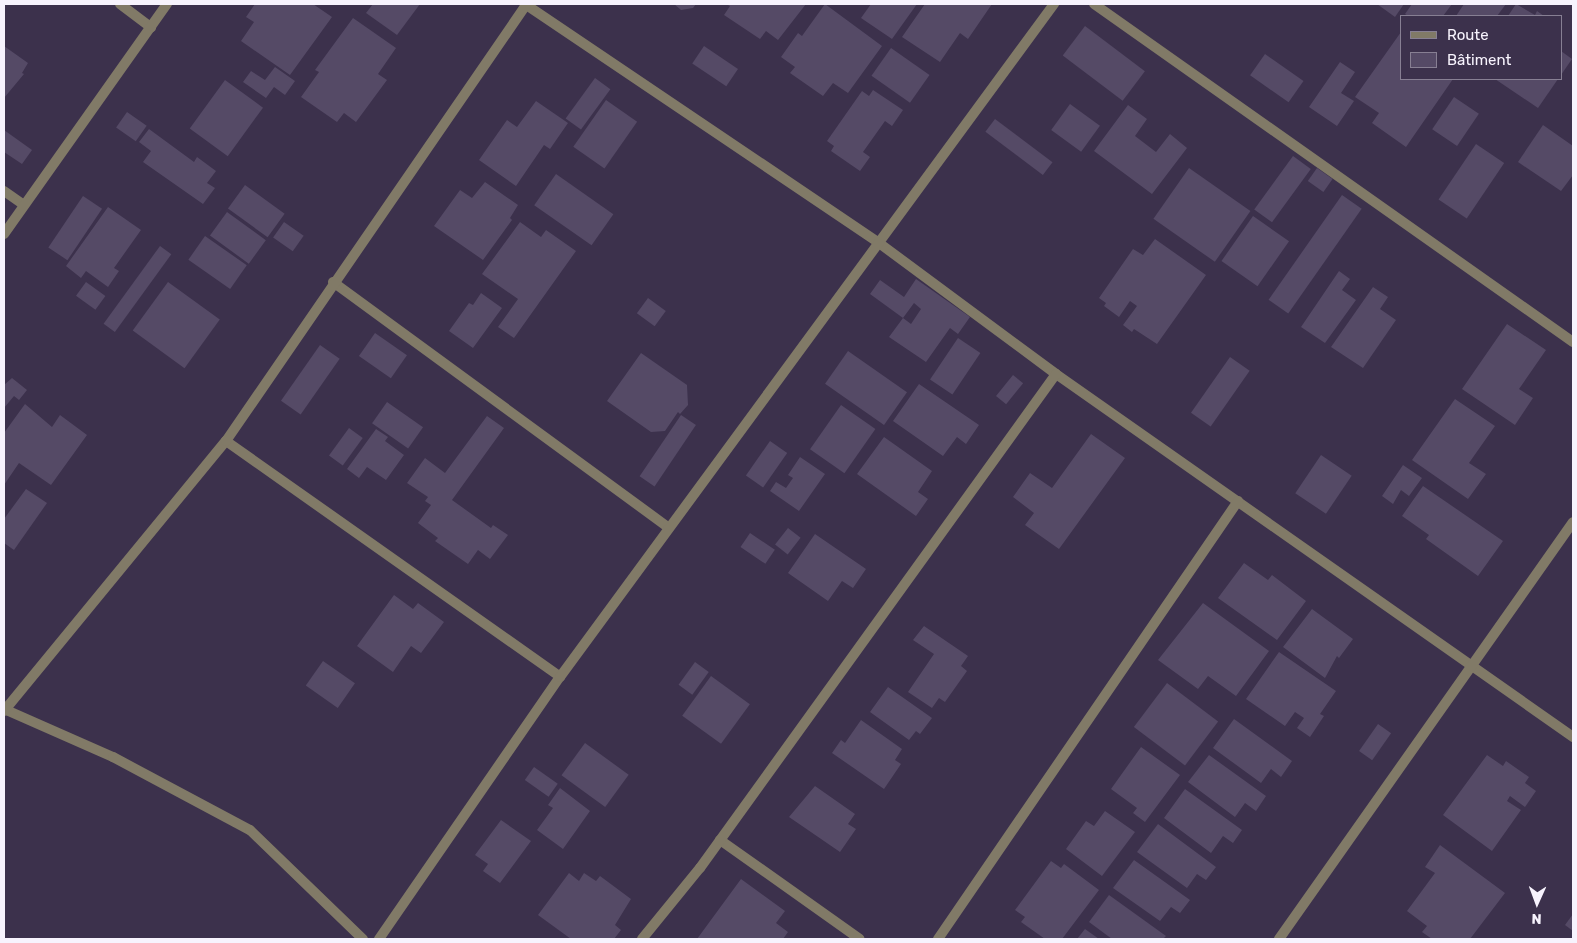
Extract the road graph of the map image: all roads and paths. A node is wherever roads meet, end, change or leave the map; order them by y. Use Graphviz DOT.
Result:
graph roads {
  1 [pos="120,4"];
  2 [pos="167,4"];
  3 [pos="525,4"];
  4 [pos="1054,4"];
  5 [pos="1094,4"];
  6 [pos="152,27"];
  7 [pos="4,191"];
  8 [pos="24,206"];
  9 [pos="4,234"];
  10 [pos="879,243"];
  11 [pos="333,282"];
  12 [pos="1573,342"];
  13 [pos="1056,374"];
  14 [pos="226,440"];
  15 [pos="1238,501"];
  16 [pos="1573,522"];
  17 [pos="669,528"];
  18 [pos="1473,664"];
  19 [pos="560,677"];
  20 [pos="4,710"];
  21 [pos="1573,737"];
  22 [pos="720,840"];
  23 [pos="363,939"];
  24 [pos="379,939"];
  25 [pos="642,939"];
  26 [pos="860,939"];
  27 [pos="938,939"];
  28 [pos="1279,939"];
  1 -- 6 [label="street"];
  2 -- 6 [label="street"];
  3 -- 10 [label="street"];
  3 -- 11 [label="street"];
  4 -- 10 [label="street"];
  5 -- 12 [label="street"];
  6 -- 8 [label="street"];
  7 -- 8 [label="street"];
  8 -- 9 [label="street"];
  10 -- 13 [label="street"];
  10 -- 17 [label="street"];
  11 -- 14 [label="street"];
  11 -- 17 [label="street"];
  13 -- 15 [label="street"];
  13 -- 22 [label="street"];
  14 -- 19 [label="street"];
  14 -- 20 [label="street"];
  15 -- 18 [label="street"];
  15 -- 27 [label="street"];
  16 -- 18 [label="street"];
  17 -- 19 [label="street"];
  18 -- 21 [label="street"];
  18 -- 28 [label="street"];
  19 -- 24 [label="street"];
  20 -- 23 [label="street"];
  22 -- 25 [label="street"];
  22 -- 26 [label="street"];
}
